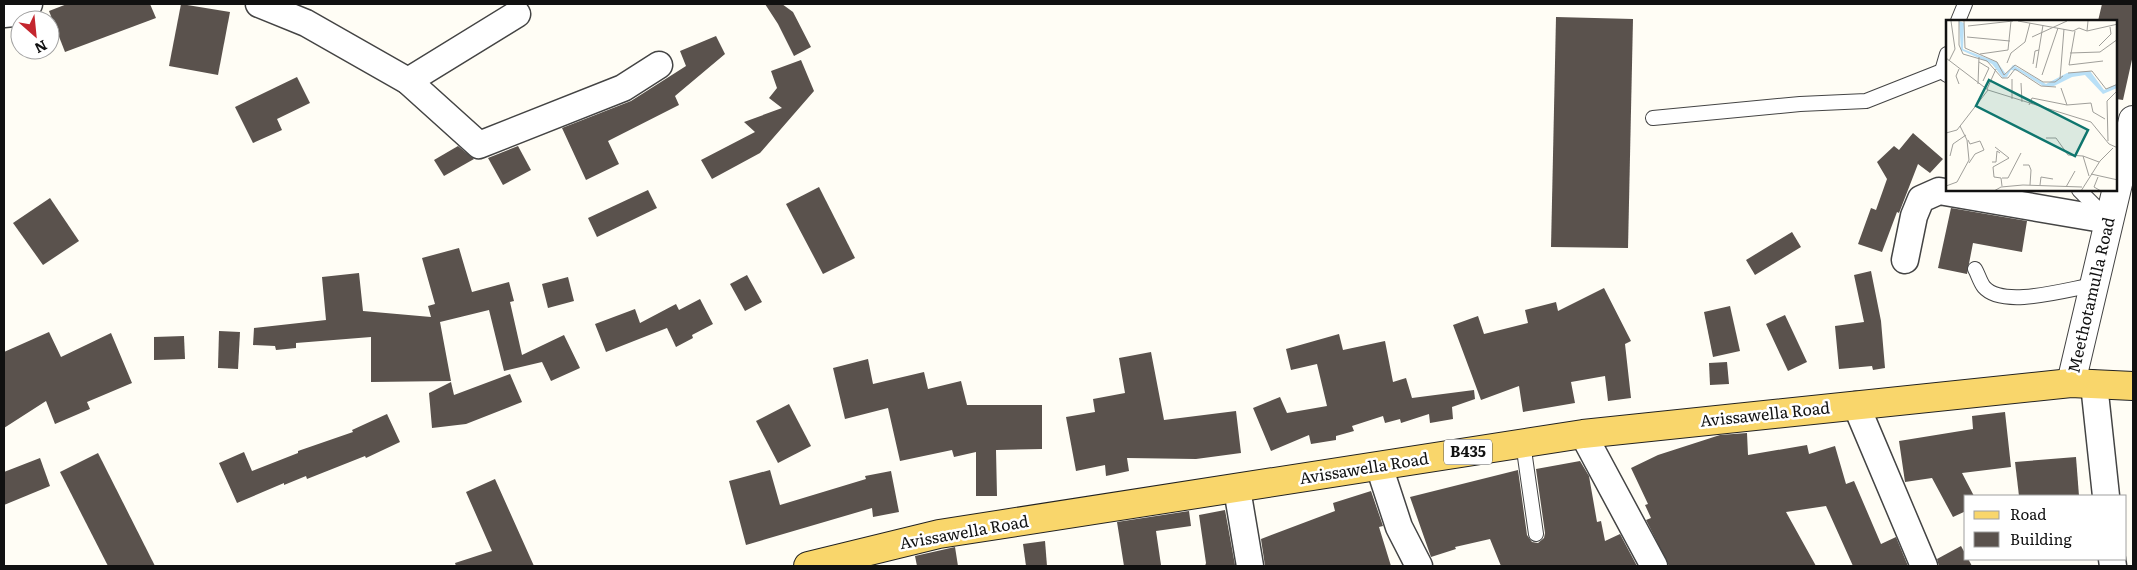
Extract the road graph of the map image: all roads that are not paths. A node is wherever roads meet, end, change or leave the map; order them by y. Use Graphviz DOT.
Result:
graph roads {
  1 [pos="29,4"];
  2 [pos="259,4"];
  3 [pos="1965,4"];
  4 [pos="4,14"];
  5 [pos="516,14"];
  6 [pos="1958,20"];
  7 [pos="659,65"];
  8 [pos="1945,73"];
  9 [pos="408,81"];
  10 [pos="1653,118"];
  11 [pos="2133,120"];
  12 [pos="2117,184"];
  13 [pos="2080,191"];
  14 [pos="2115,191"];
  15 [pos="2108,220"];
  16 [pos="1905,260"];
  17 [pos="1975,269"];
  18 [pos="2094,285"];
  19 [pos="2083,383"];
  20 [pos="2133,386"];
  21 [pos="1856,405"];
  22 [pos="1583,434"];
  23 [pos="1523,443"];
  24 [pos="1378,466"];
  25 [pos="1237,489"];
  26 [pos="2106,495"];
  27 [pos="1536,534"];
  28 [pos="808,566"];
  29 [pos="1250,566"];
  30 [pos="1419,566"];
  31 [pos="1654,566"];
  32 [pos="1924,566"];
  1 -- 4 [label="street"];
  2 -- 9 [label="street"];
  3 -- 6 [label="lane"];
  5 -- 9 [label="street"];
  7 -- 9 [label="street"];
  8 -- 10 [label="lane"];
  11 -- 12 [label="street, Meethotamulla Road"];
  13 -- 15 [label="lane"];
  14 -- 15 [label="street, Meethotamulla Road"];
  15 -- 16 [label="street"];
  15 -- 18 [label="street, Meethotamulla Road"];
  17 -- 18 [label="lane"];
  18 -- 19 [label="street, Meethotamulla Road"];
  19 -- 20 [label="main road, Avissawella Road / B435"];
  19 -- 21 [label="main road, Avissawella Road / B435"];
  19 -- 26 [label="street"];
  21 -- 22 [label="main road, Avissawella Road / B435"];
  21 -- 32 [label="street"];
  22 -- 23 [label="main road, Avissawella Road / B435"];
  22 -- 31 [label="street"];
  23 -- 24 [label="main road, Avissawella Road / B435"];
  23 -- 27 [label="lane"];
  24 -- 25 [label="main road, Avissawella Road / B435"];
  24 -- 30 [label="street"];
  25 -- 28 [label="main road, Avissawella Road / B435"];
  25 -- 29 [label="street"];
}
